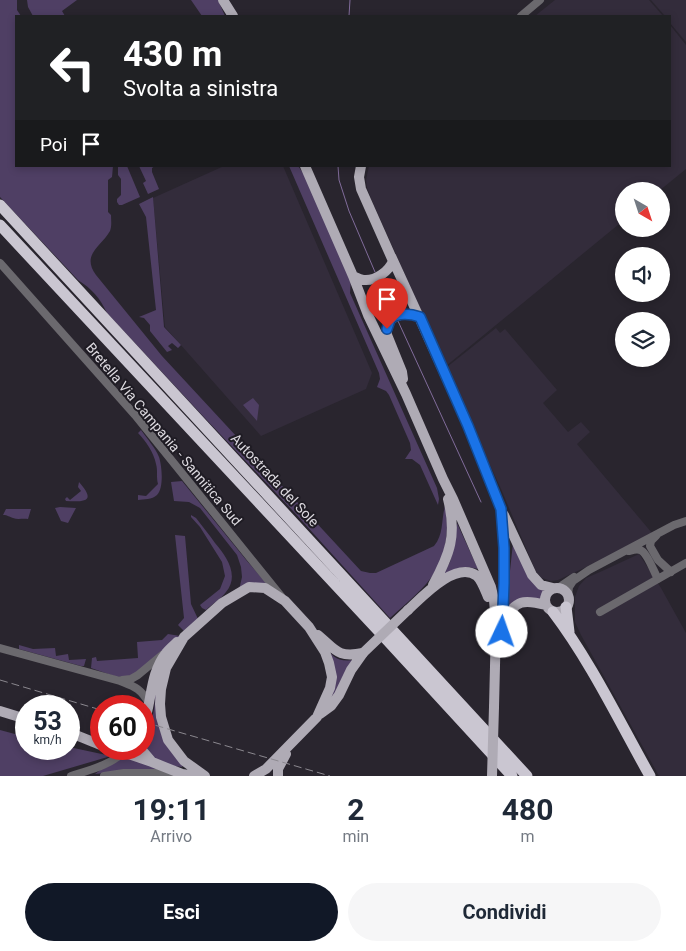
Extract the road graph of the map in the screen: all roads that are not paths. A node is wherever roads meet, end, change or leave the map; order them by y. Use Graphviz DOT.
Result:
graph roads {
  1 [pos="223,0"];
  2 [pos="540,0"];
  3 [pos="232,15"];
  4 [pos="522,15"];
  5 [pos="306,167"];
  6 [pos="361,167"];
  7 [pos="0,205"];
  8 [pos="0,225"];
  9 [pos="392,258"];
  10 [pos="0,264"];
  11 [pos="353,276"];
  12 [pos="420,317"];
  13 [pos="406,394"];
  14 [pos="443,480"];
  15 [pos="501,509"];
  16 [pos="686,521"];
  17 [pos="657,535"];
  18 [pos="625,552"];
  19 [pos="686,563"];
  20 [pos="671,572"];
  21 [pos="585,573"];
  22 [pos="658,579"];
  23 [pos="431,588"];
  24 [pos="555,588"];
  25 [pos="568,595"];
  26 [pos="285,601"];
  27 [pos="494,606"];
  28 [pos="566,607"];
  29 [pos="550,608"];
  30 [pos="600,612"];
  31 [pos="503,621"];
  32 [pos="309,627"];
  33 [pos="569,633"];
  34 [pos="184,637"];
  35 [pos="0,648"];
  36 [pos="166,652"];
  37 [pos="362,653"];
  38 [pos="120,680"];
  39 [pos="144,695"];
  40 [pos="150,695"];
  41 [pos="0,711"];
  42 [pos="497,711"];
  43 [pos="15,716"];
  44 [pos="318,717"];
  45 [pos="80,736"];
  46 [pos="297,738"];
  47 [pos="88,739"];
  48 [pos="114,760"];
  49 [pos="148,760"];
  50 [pos="152,762"];
  51 [pos="182,774"];
  52 [pos="71,776"];
  53 [pos="104,776"];
  54 [pos="196,776"];
  55 [pos="205,776"];
  56 [pos="254,776"];
  57 [pos="278,776"];
  58 [pos="492,776"];
  59 [pos="497,776"];
  60 [pos="512,776"];
  61 [pos="527,776"];
  62 [pos="650,776"];
  1 -- 3 [label="main road"];
  2 -- 4 [label="street"];
  5 -- 11 [label="main road"];
  6 -- 9 [label="main road"];
  7 -- 61 [label="highway, Autostrada del Sole"];
  8 -- 60 [label="highway, Autostrada del Sole"];
  9 -- 11 [label="main road"];
  9 -- 12 [label="main road"];
  10 -- 26 [label="street, Bretella Via Campania - Sannitica Sud"];
  11 -- 13 [label="main road"];
  12 -- 13 [label="main road"];
  12 -- 15 [label="main road"];
  13 -- 14 [label="main road"];
  14 -- 23 [label="main road"];
  14 -- 27 [label="main road"];
  15 -- 24 [label="main road"];
  15 -- 31 [label="main road"];
  16 -- 17 [label="street"];
  17 -- 18 [label="street"];
  17 -- 20 [label="street"];
  18 -- 21 [label="street"];
  18 -- 22 [label="street"];
  19 -- 20 [label="street"];
  20 -- 22 [label="street"];
  21 -- 24 [label="street"];
  21 -- 25 [label="street"];
  22 -- 30 [label="street"];
  23 -- 27 [label="main road"];
  23 -- 37 [label="main road, bridge"];
  24 -- 25 [label="main road"];
  24 -- 29 [label="main road"];
  25 -- 28 [label="main road"];
  26 -- 32 [label="main road"];
  26 -- 34 [label="main road"];
  27 -- 42 [label="main road"];
  28 -- 29 [label="main road"];
  28 -- 33 [label="highway"];
  29 -- 31 [label="main road"];
  29 -- 33 [label="highway"];
  31 -- 42 [label="main road"];
  32 -- 37 [label="main road"];
  32 -- 44 [label="main road"];
  33 -- 62 [label="highway"];
  34 -- 36 [label="main road"];
  34 -- 55 [label="main road"];
  35 -- 38 [label="street"];
  36 -- 38 [label="street"];
  36 -- 40 [label="main road"];
  37 -- 44 [label="main road"];
  38 -- 39 [label="street"];
  41 -- 43 [label="main road"];
  42 -- 58 [label="main road, bridge"];
  42 -- 59 [label="main road"];
  44 -- 46 [label="main road"];
  45 -- 47 [label="main road"];
  46 -- 56 [label="main road"];
  46 -- 57 [label="main road"];
  48 -- 52 [label="street"];
  49 -- 50 [label="main road"];
  50 -- 51 [label="main road"];
  51 -- 53 [label="street"];
  51 -- 54 [label="main road"];
}
